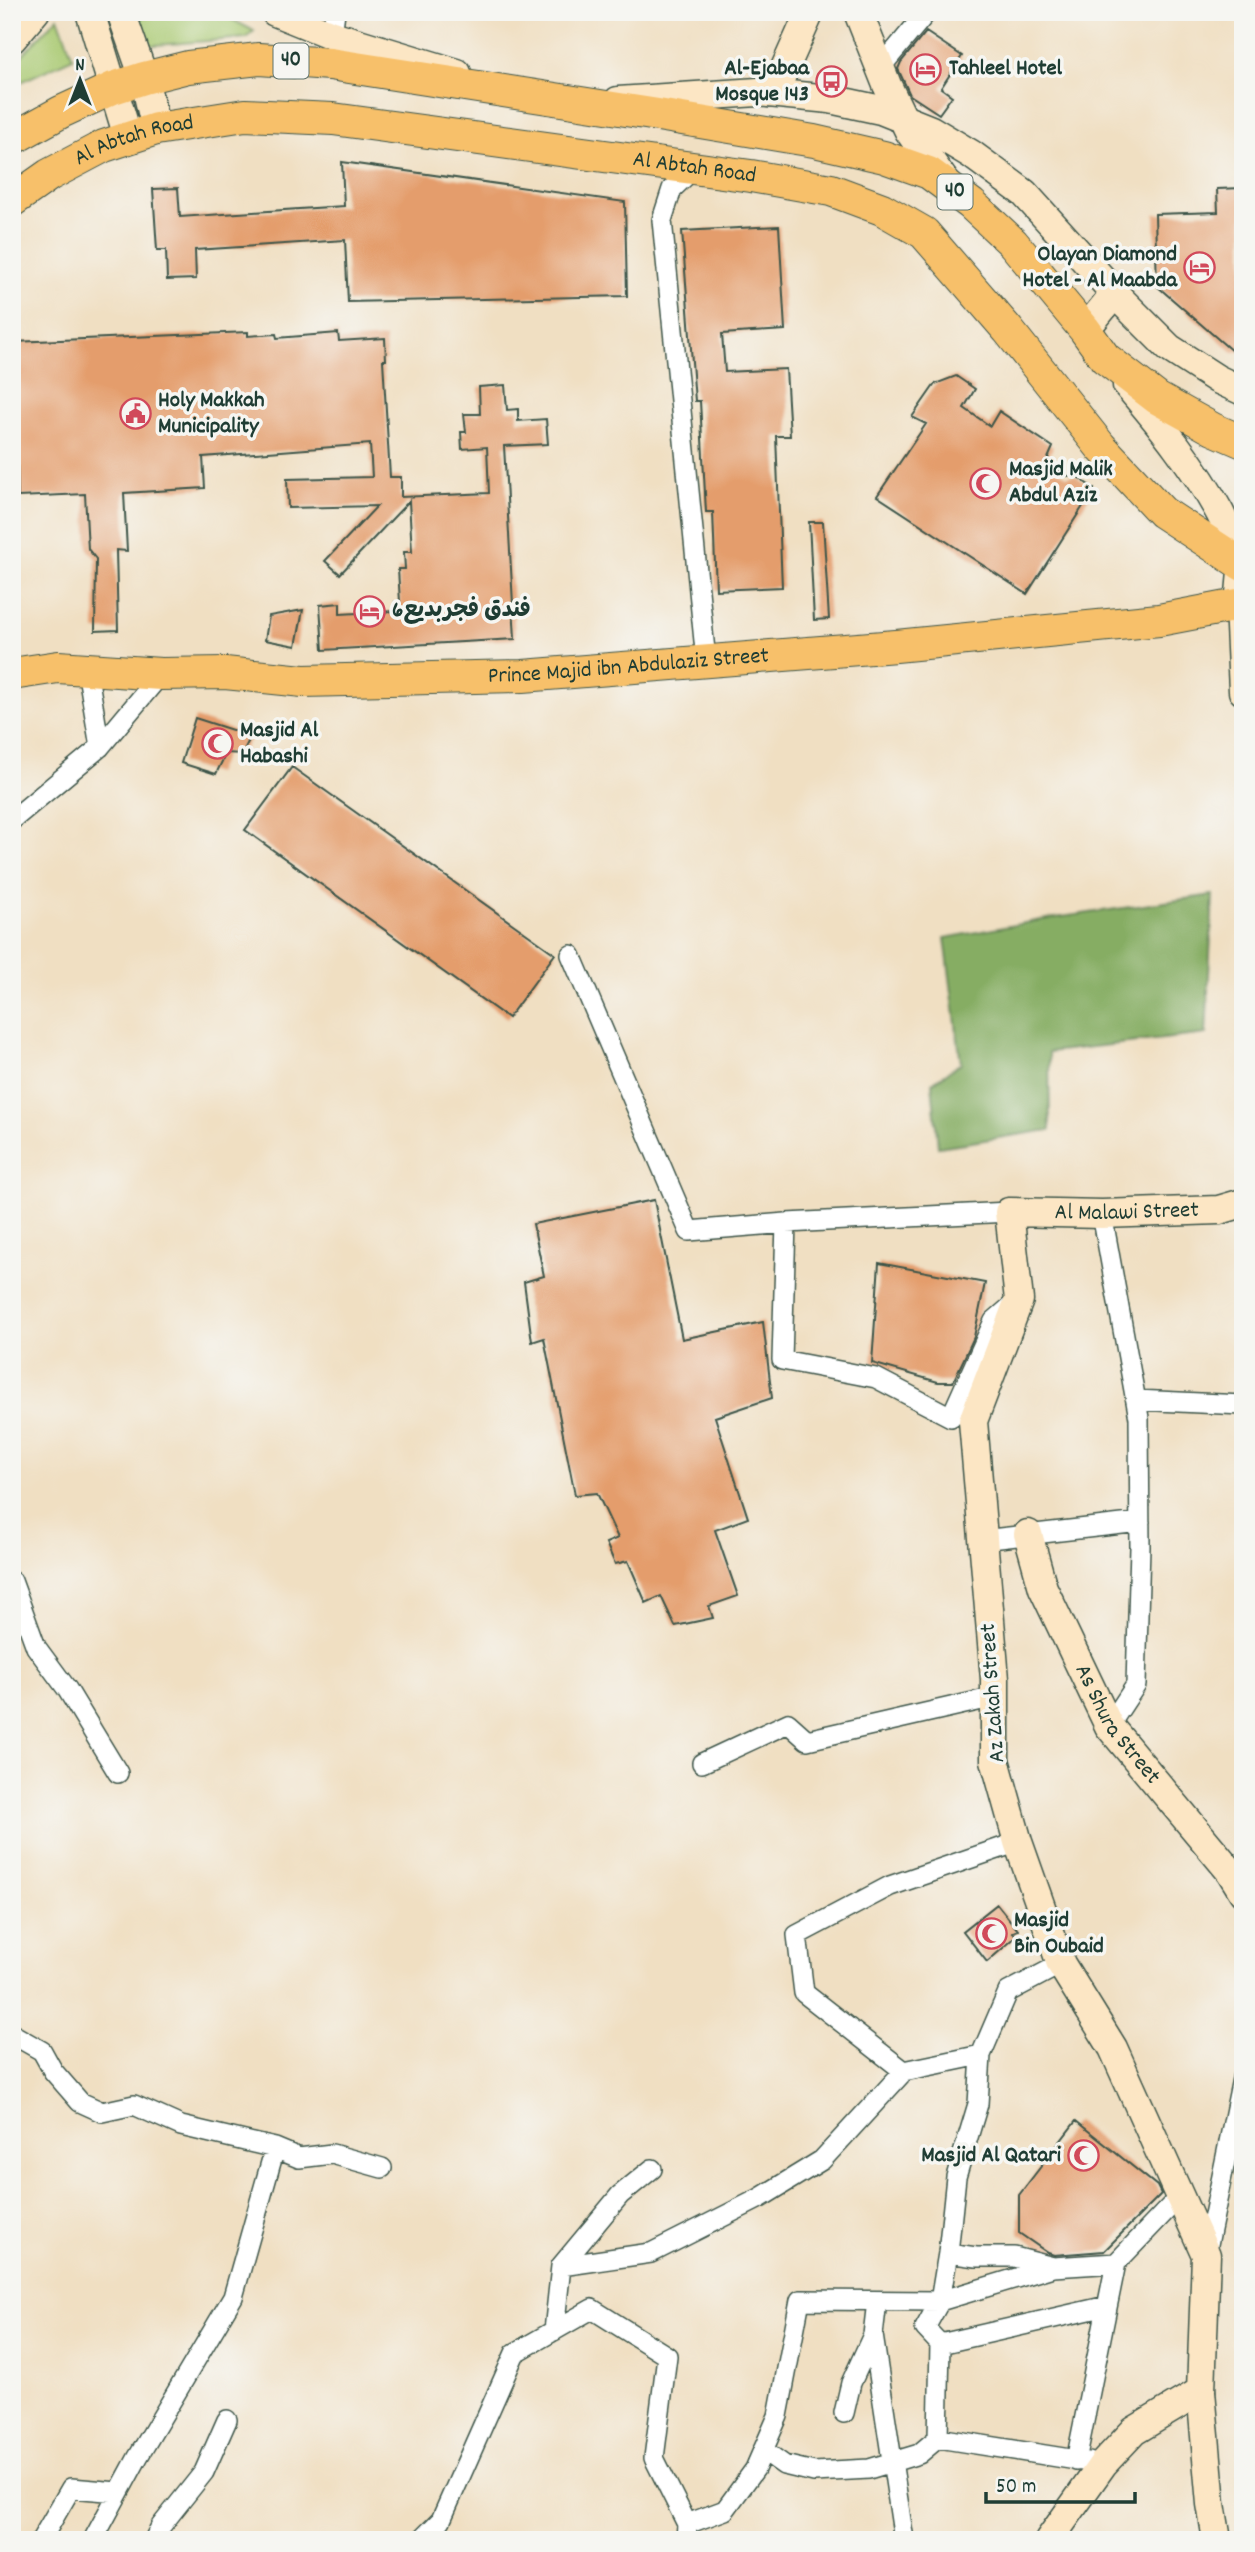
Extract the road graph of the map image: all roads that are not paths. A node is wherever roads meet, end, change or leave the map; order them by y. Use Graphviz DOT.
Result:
graph roads {
  1 [pos="35,12"];
  2 [pos="90,12"];
  3 [pos="121,12"];
  4 [pos="275,12"];
  5 [pos="810,12"];
  6 [pos="859,12"];
  7 [pos="927,12"];
  8 [pos="333,23"];
  9 [pos="12,39"];
  10 [pos="881,67"];
  11 [pos="144,78"];
  12 [pos="113,89"];
  13 [pos="770,93"];
  14 [pos="526,94"];
  15 [pos="582,103"];
  16 [pos="904,120"];
  17 [pos="142,133"];
  18 [pos="12,139"];
  19 [pos="693,169"];
  20 [pos="950,189"];
  21 [pos="12,201"];
  22 [pos="1115,293"];
  23 [pos="1085,330"];
  24 [pos="1105,358"];
  25 [pos="1243,391"];
  26 [pos="1243,442"];
  27 [pos="1242,563"];
  28 [pos="1241,604"];
  29 [pos="706,661"];
  30 [pos="88,668"];
  31 [pos="12,674"];
  32 [pos="160,674"];
  33 [pos="1243,691"];
  34 [pos="100,747"];
  35 [pos="12,820"];
  36 [pos="571,955"];
  37 [pos="1243,1203"];
  38 [pos="1009,1212"];
  39 [pos="1102,1214"];
  40 [pos="786,1223"];
  41 [pos="1019,1300"];
  42 [pos="1136,1400"];
  43 [pos="1243,1405"];
  44 [pos="1140,1521"];
  45 [pos="1028,1534"];
  46 [pos="982,1540"];
  47 [pos="12,1581"];
  48 [pos="995,1697"];
  49 [pos="1109,1727"];
  50 [pos="702,1763"];
  51 [pos="118,1773"];
  52 [pos="1018,1842"];
  53 [pos="1243,1892"];
  54 [pos="1061,1964"];
  55 [pos="12,2034"];
  56 [pos="981,2055"];
  57 [pos="904,2071"];
  58 [pos="1243,2074"];
  59 [pos="275,2148"];
  60 [pos="382,2168"];
  61 [pos="652,2169"];
  62 [pos="1180,2196"];
  63 [pos="948,2253"];
  64 [pos="1206,2255"];
  65 [pos="1116,2263"];
  66 [pos="561,2266"];
  67 [pos="1053,2267"];
  68 [pos="877,2301"];
  69 [pos="940,2301"];
  70 [pos="1107,2306"];
  71 [pos="554,2331"];
  72 [pos="873,2335"];
  73 [pos="940,2344"];
  74 [pos="1201,2391"];
  75 [pos="844,2413"];
  76 [pos="227,2420"];
  77 [pos="938,2438"];
  78 [pos="763,2450"];
  79 [pos="891,2463"];
  80 [pos="1090,2463"];
  81 [pos="118,2492"];
  82 [pos="686,2532"];
  83 [pos="1218,2537"];
  84 [pos="42,2540"];
  85 [pos="93,2540"];
  86 [pos="154,2540"];
  87 [pos="421,2540"];
  88 [pos="904,2540"];
  89 [pos="1049,2540"];
  1 -- 9 [label="street"];
  2 -- 12 [label="street"];
  3 -- 11 [label="street"];
  4 -- 8 [label="street"];
  5 -- 13 [label="street"];
  6 -- 10 [label="street"];
  7 -- 10 [label="street"];
  8 -- 14 [label="street"];
  10 -- 16 [label="street"];
  11 -- 12 [label="main road, Al Abtah Road / 40"];
  11 -- 14 [label="main road, Al Abtah Road / 40"];
  11 -- 17 [label="street"];
  12 -- 17 [label="street"];
  12 -- 18 [label="main road, Al Abtah Road / 40"];
  13 -- 15 [label="street"];
  13 -- 16 [label="street"];
  14 -- 15 [label="main road, Al Abtah Road / 40"];
  15 -- 20 [label="main road, Al Abtah Road / 40"];
  16 -- 20 [label="street"];
  16 -- 22 [label="street"];
  17 -- 19 [label="main road, Al Abtah Road"];
  17 -- 21 [label="main road, Al Abtah Road"];
  19 -- 27 [label="main road, Al Abtah Road"];
  19 -- 29 [label="street"];
  20 -- 23 [label="main road, Al Abtah Road / 40"];
  22 -- 23 [label="street"];
  22 -- 25 [label="street"];
  23 -- 24 [label="main road, Al Abtah Road / 40"];
  24 -- 26 [label="main road, Al Abtah Road / 40"];
  24 -- 27 [label="street"];
  27 -- 28 [label="street"];
  28 -- 29 [label="main road, Prince Majid ibn Abdulaziz Street"];
  28 -- 33 [label="street"];
  29 -- 32 [label="main road, Prince Majid ibn Abdulaziz Street"];
  30 -- 31 [label="main road, Prince Majid ibn Abdulaziz Street"];
  30 -- 32 [label="main road, Prince Majid ibn Abdulaziz Street"];
  30 -- 34 [label="street"];
  32 -- 34 [label="street"];
  34 -- 35 [label="street"];
  36 -- 40 [label="street"];
  37 -- 39 [label="street, Al Malawi Street"];
  38 -- 39 [label="street, Al Malawi Street"];
  38 -- 40 [label="street"];
  38 -- 41 [label="street, Az Zakah Street"];
  39 -- 42 [label="street"];
  40 -- 41 [label="street"];
  41 -- 46 [label="street, Az Zakah Street"];
  42 -- 43 [label="street"];
  42 -- 44 [label="street"];
  44 -- 45 [label="street"];
  44 -- 49 [label="street"];
  45 -- 46 [label="street"];
  45 -- 49 [label="street, As Shura Street"];
  46 -- 48 [label="street, Az Zakah Street"];
  47 -- 51 [label="street"];
  48 -- 50 [label="street"];
  48 -- 52 [label="street, Az Zakah Street"];
  49 -- 53 [label="street, As Shura Street"];
  52 -- 54 [label="street, Az Zakah Street"];
  52 -- 57 [label="street"];
  54 -- 56 [label="street"];
  54 -- 62 [label="street, Az Zakah Street"];
  55 -- 59 [label="street"];
  56 -- 57 [label="street"];
  56 -- 63 [label="street"];
  57 -- 66 [label="street"];
  58 -- 64 [label="street"];
  59 -- 60 [label="street"];
  59 -- 81 [label="street"];
  61 -- 66 [label="street"];
  62 -- 64 [label="street, Az Zakah Street"];
  62 -- 65 [label="street"];
  63 -- 67 [label="street"];
  63 -- 69 [label="street"];
  64 -- 74 [label="street, Az Zakah Street"];
  65 -- 67 [label="street"];
  65 -- 70 [label="street"];
  66 -- 71 [label="street"];
  67 -- 69 [label="street"];
  68 -- 69 [label="street"];
  68 -- 72 [label="street"];
  68 -- 78 [label="street"];
  69 -- 73 [label="street"];
  70 -- 73 [label="street"];
  70 -- 80 [label="street"];
  71 -- 82 [label="street"];
  71 -- 87 [label="street"];
  72 -- 75 [label="street"];
  72 -- 79 [label="street"];
  73 -- 77 [label="street"];
  74 -- 80 [label="street"];
  74 -- 83 [label="street, Az Zakah Street"];
  76 -- 86 [label="street"];
  77 -- 79 [label="street"];
  77 -- 80 [label="street"];
  78 -- 79 [label="street"];
  78 -- 82 [label="street"];
  79 -- 88 [label="street"];
  80 -- 89 [label="street"];
  81 -- 84 [label="street"];
  81 -- 85 [label="street"];
}
